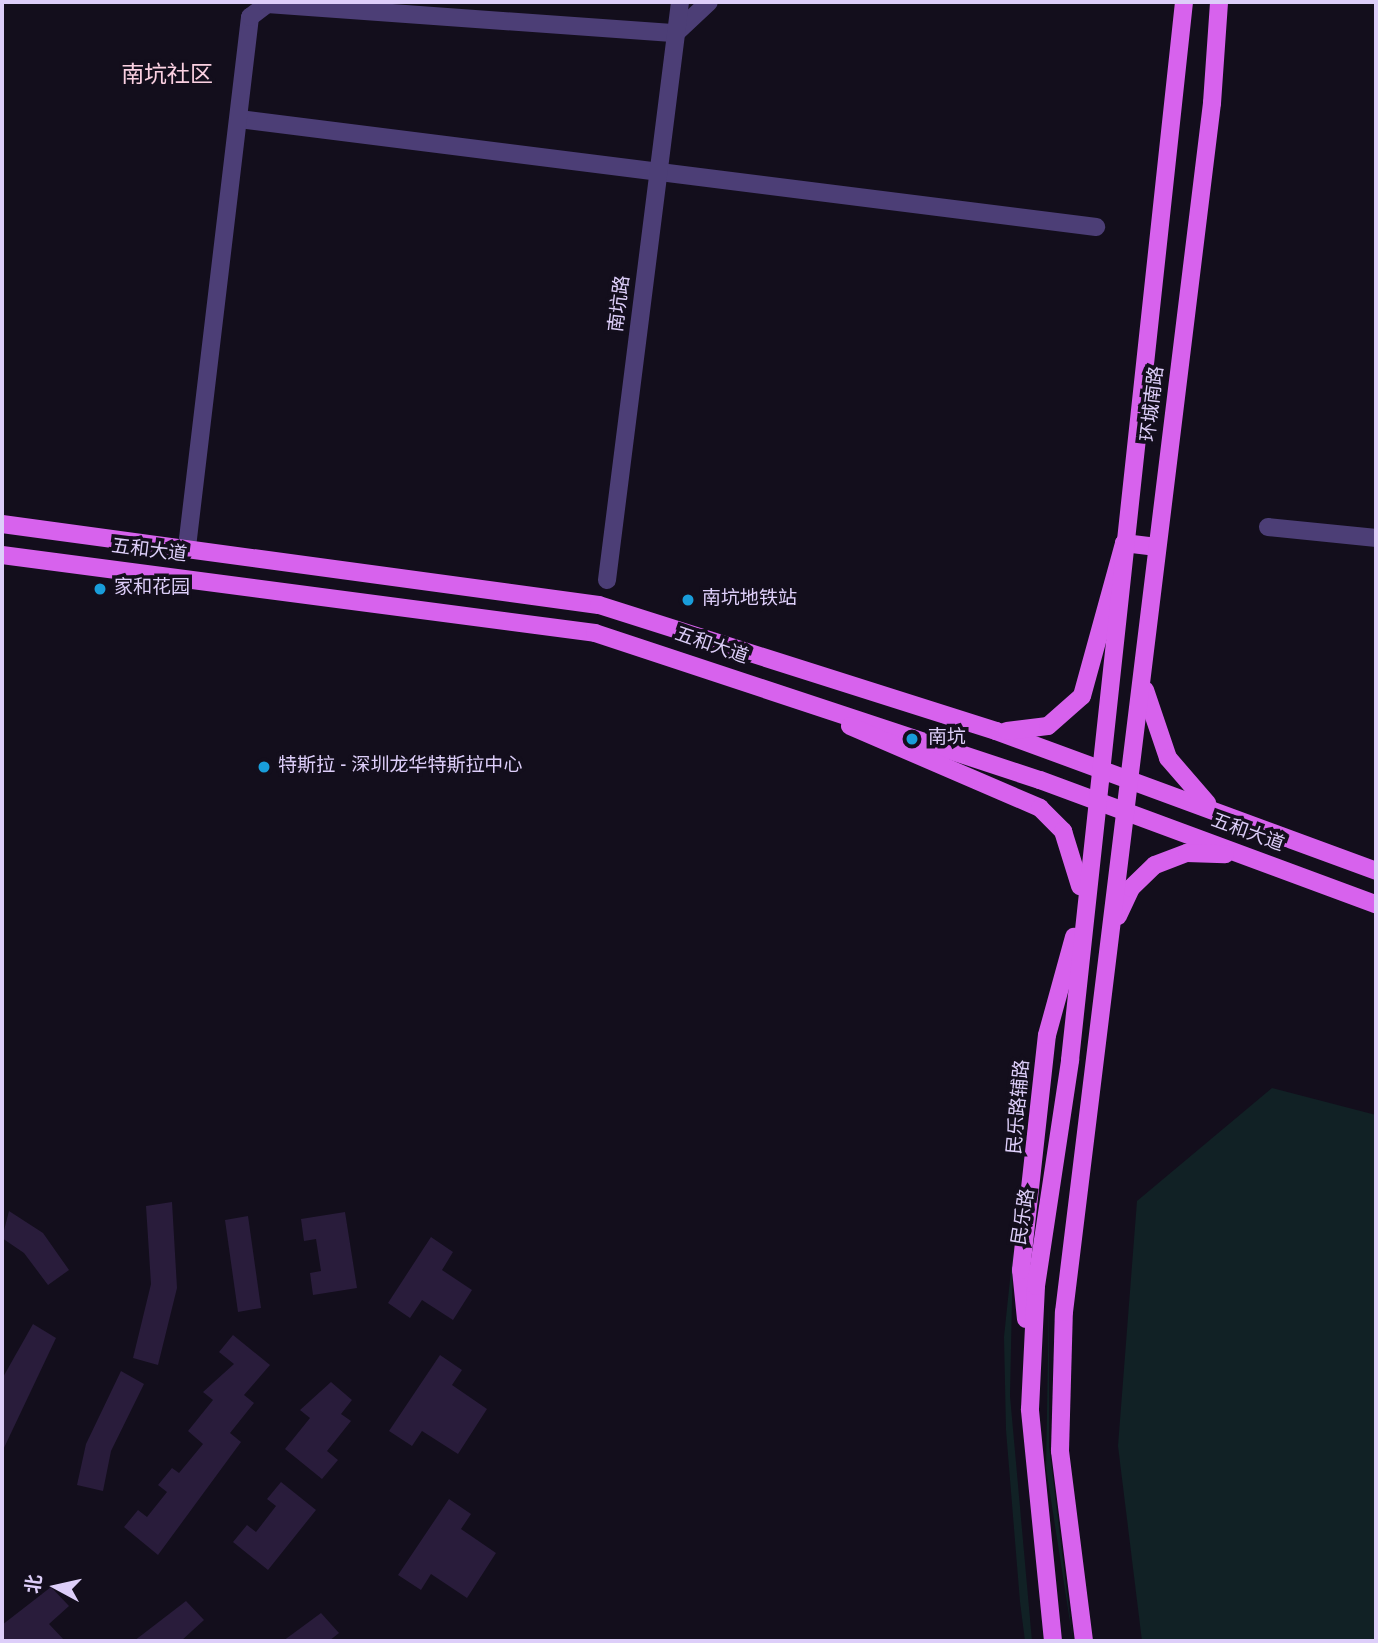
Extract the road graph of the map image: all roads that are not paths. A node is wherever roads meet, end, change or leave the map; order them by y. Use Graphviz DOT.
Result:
graph roads {
  1 [pos="680,2"];
  2 [pos="709,2"];
  3 [pos="1184,2"];
  4 [pos="1219,2"];
  5 [pos="676,33"];
  6 [pos="239,119"];
  7 [pos="658,172"];
  8 [pos="1096,227"];
  9 [pos="2,524"];
  10 [pos="1268,527"];
  11 [pos="1376,538"];
  12 [pos="1124,543"];
  13 [pos="187,547"];
  14 [pos="1157,547"];
  15 [pos="2,555"];
  16 [pos="607,580"];
  17 [pos="1143,666"];
  18 [pos="790,697"];
  19 [pos="996,731"];
  20 [pos="1097,768"];
  21 [pos="1129,779"];
  22 [pos="1093,800"];
  23 [pos="1125,811"];
  24 [pos="1225,815"];
  25 [pos="1253,858"];
  26 [pos="1376,871"];
  27 [pos="1376,904"];
  28 [pos="1083,912"];
  29 [pos="1111,932"];
  30 [pos="1031,1350"];
  31 [pos="1053,1641"];
  32 [pos="1084,1641"];
  1 -- 5 [label="street, 南坑路"];
  2 -- 5 [label="street"];
  3 -- 12 [label="main road, 环城南路"];
  4 -- 14 [label="main road, 环城南路"];
  5 -- 6 [label="street"];
  5 -- 7 [label="street, 南坑路"];
  6 -- 7 [label="street"];
  6 -- 13 [label="street"];
  7 -- 8 [label="street"];
  7 -- 16 [label="street, 南坑路"];
  9 -- 13 [label="main road, 五和大道"];
  10 -- 11 [label="street"];
  12 -- 14 [label="main road"];
  12 -- 19 [label="main road"];
  12 -- 20 [label="main road, 环城南路"];
  13 -- 19 [label="main road, 五和大道"];
  14 -- 17 [label="main road, 环城南路"];
  15 -- 18 [label="main road, 五和大道"];
  17 -- 21 [label="main road, 环城南路"];
  17 -- 24 [label="main road"];
  18 -- 22 [label="main road, 五和大道"];
  18 -- 28 [label="main road"];
  19 -- 20 [label="main road, 五和大道"];
  20 -- 21 [label="main road, 五和大道"];
  20 -- 22 [label="main road, 环城南路"];
  21 -- 23 [label="main road, 环城南路"];
  21 -- 24 [label="main road, 五和大道"];
  22 -- 23 [label="main road, 五和大道"];
  22 -- 28 [label="main road, 民乐路"];
  23 -- 25 [label="main road, 五和大道"];
  23 -- 29 [label="main road"];
  24 -- 26 [label="main road, 五和大道"];
  25 -- 27 [label="main road, 五和大道"];
  25 -- 29 [label="main road"];
  28 -- 30 [label="main road, 民乐路"];
  28 -- 30 [label="main road, 民乐路辅路"];
  29 -- 32 [label="main road"];
  30 -- 31 [label="main road, 民乐路"];
}
